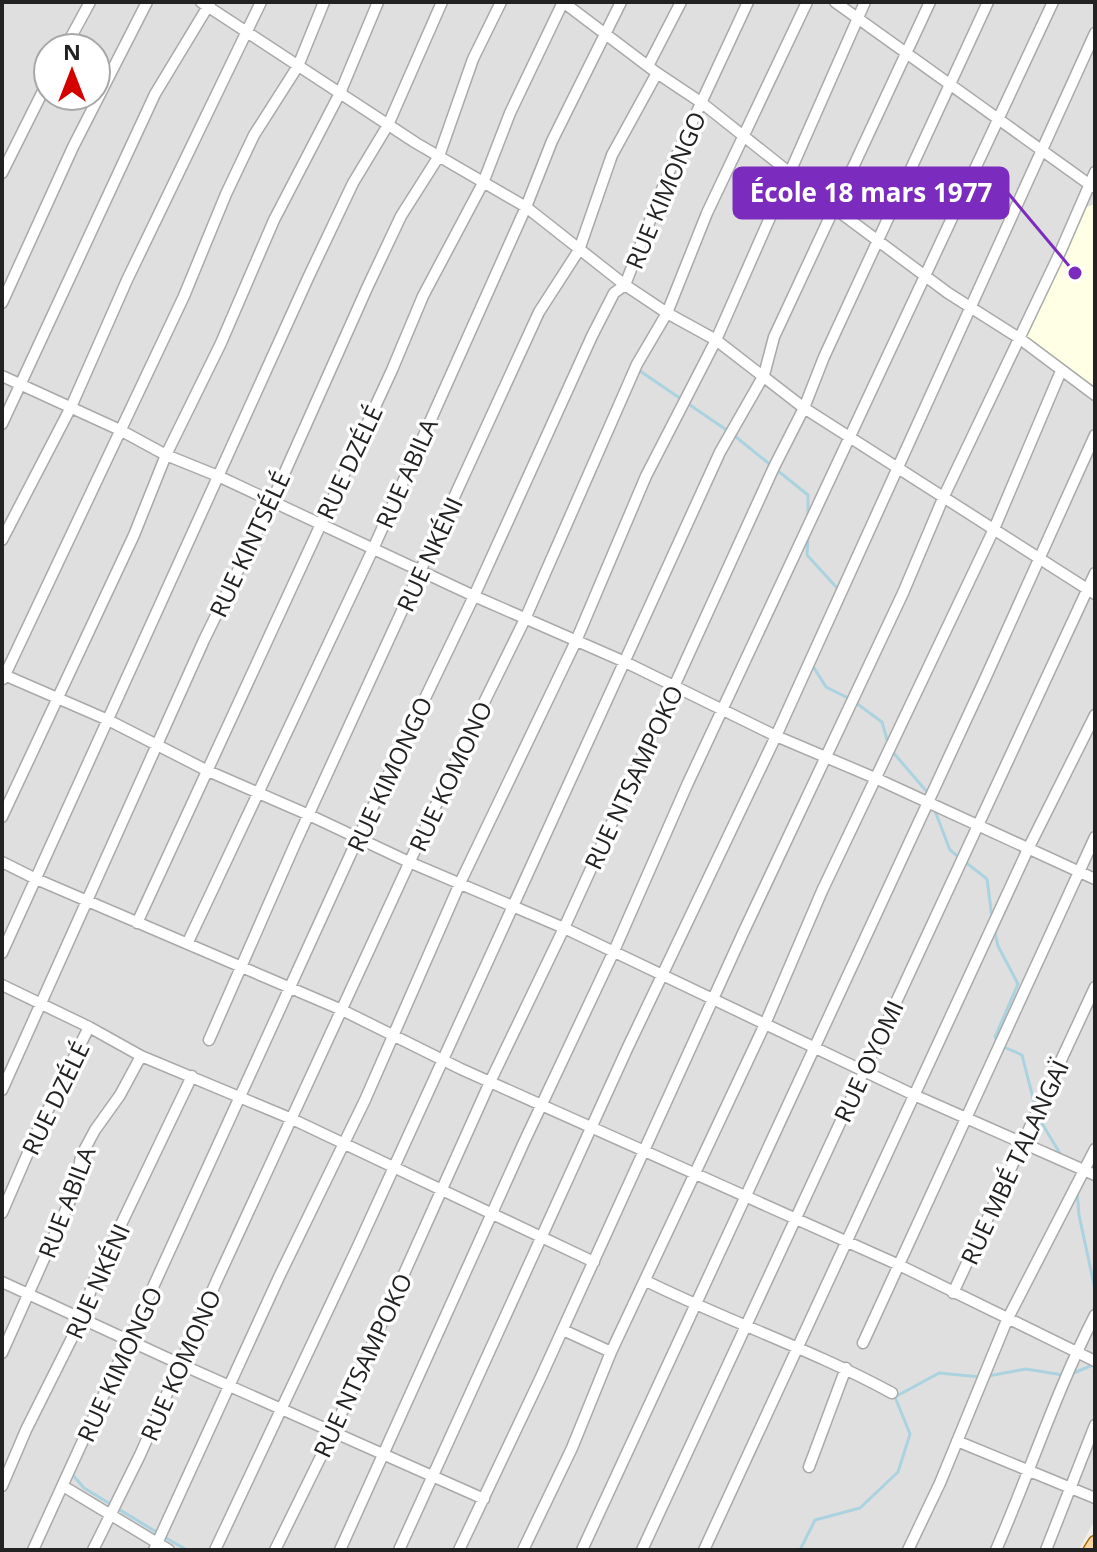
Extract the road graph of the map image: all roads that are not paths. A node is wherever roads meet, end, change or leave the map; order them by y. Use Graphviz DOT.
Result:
graph roads {
  1 [pos="90,2"];
  2 [pos="147,2"];
  3 [pos="261,2"];
  4 [pos="324,2"];
  5 [pos="378,2"];
  6 [pos="442,2"];
  7 [pos="501,2"];
  8 [pos="563,2"];
  9 [pos="621,2"];
  10 [pos="681,2"];
  11 [pos="748,2"];
  12 [pos="807,2"];
  13 [pos="835,2"];
  14 [pos="865,2"];
  15 [pos="930,2"];
  16 [pos="988,2"];
  17 [pos="1053,2"];
  18 [pos="207,4"];
  19 [pos="857,19"];
  20 [pos="74,32"];
  21 [pos="248,33"];
  22 [pos="1095,33"];
  23 [pos="606,34"];
  24 [pos="906,54"];
  25 [pos="298,66"];
  26 [pos="653,70"];
  27 [pos="950,86"];
  28 [pos="340,93"];
  29 [pos="702,103"];
  30 [pos="32,112"];
  31 [pos="999,119"];
  32 [pos="388,125"];
  33 [pos="743,138"];
  34 [pos="1043,150"];
  35 [pos="439,156"];
  36 [pos="1095,172"];
  37 [pos="2,173"];
  38 [pos="788,173"];
  39 [pos="483,183"];
  40 [pos="1092,186"];
  41 [pos="526,207"];
  42 [pos="834,208"];
  43 [pos="879,241"];
  44 [pos="579,250"];
  45 [pos="926,276"];
  46 [pos="625,285"];
  47 [pos="2,303"];
  48 [pos="970,308"];
  49 [pos="667,313"];
  50 [pos="1019,338"];
  51 [pos="716,340"];
  52 [pos="1061,371"];
  53 [pos="764,375"];
  54 [pos="2,376"];
  55 [pos="20,385"];
  56 [pos="1095,395"];
  57 [pos="71,407"];
  58 [pos="804,408"];
  59 [pos="2,424"];
  60 [pos="120,430"];
  61 [pos="1095,435"];
  62 [pos="848,436"];
  63 [pos="166,455"];
  64 [pos="897,468"];
  65 [pos="218,476"];
  66 [pos="944,496"];
  67 [pos="272,501"];
  68 [pos="320,523"];
  69 [pos="994,529"];
  70 [pos="2,540"];
  71 [pos="373,549"];
  72 [pos="1040,560"];
  73 [pos="421,571"];
  74 [pos="1095,573"];
  75 [pos="1091,591"];
  76 [pos="474,596"];
  77 [pos="525,619"];
  78 [pos="576,641"];
  79 [pos="625,662"];
  80 [pos="3,677"];
  81 [pos="674,687"];
  82 [pos="58,697"];
  83 [pos="723,710"];
  84 [pos="1095,715"];
  85 [pos="108,720"];
  86 [pos="776,736"];
  87 [pos="157,746"];
  88 [pos="825,758"];
  89 [pos="208,771"];
  90 [pos="875,778"];
  91 [pos="258,792"];
  92 [pos="927,801"];
  93 [pos="309,815"];
  94 [pos="2,817"];
  95 [pos="977,825"];
  96 [pos="1095,837"];
  97 [pos="358,838"];
  98 [pos="1028,849"];
  99 [pos="2,862"];
  100 [pos="409,862"];
  101 [pos="1078,871"];
  102 [pos="36,879"];
  103 [pos="1095,879"];
  104 [pos="460,883"];
  105 [pos="88,901"];
  106 [pos="512,905"];
  107 [pos="137,923"];
  108 [pos="564,928"];
  109 [pos="188,942"];
  110 [pos="614,951"];
  111 [pos="2,953"];
  112 [pos="241,967"];
  113 [pos="663,975"];
  114 [pos="2,985"];
  115 [pos="1095,987"];
  116 [pos="291,988"];
  117 [pos="713,1000"];
  118 [pos="40,1002"];
  119 [pos="342,1010"];
  120 [pos="765,1024"];
  121 [pos="89,1027"];
  122 [pos="393,1035"];
  123 [pos="209,1040"];
  124 [pos="813,1046"];
  125 [pos="141,1056"];
  126 [pos="441,1060"];
  127 [pos="863,1070"];
  128 [pos="192,1076"];
  129 [pos="490,1082"];
  130 [pos="2,1090"];
  131 [pos="914,1095"];
  132 [pos="241,1098"];
  133 [pos="542,1104"];
  134 [pos="964,1118"];
  135 [pos="292,1119"];
  136 [pos="593,1127"];
  137 [pos="343,1143"];
  138 [pos="1022,1143"];
  139 [pos="1095,1149"];
  140 [pos="644,1150"];
  141 [pos="395,1167"];
  142 [pos="1090,1172"];
  143 [pos="695,1173"];
  144 [pos="442,1190"];
  145 [pos="745,1196"];
  146 [pos="2,1213"];
  147 [pos="492,1213"];
  148 [pos="795,1218"];
  149 [pos="541,1236"];
  150 [pos="847,1242"];
  151 [pos="594,1262"];
  152 [pos="899,1265"];
  153 [pos="646,1281"];
  154 [pos="2,1282"];
  155 [pos="953,1293"];
  156 [pos="30,1294"];
  157 [pos="694,1305"];
  158 [pos="1095,1315"];
  159 [pos="82,1318"];
  160 [pos="1007,1320"];
  161 [pos="745,1326"];
  162 [pos="563,1330"];
  163 [pos="130,1341"];
  164 [pos="863,1343"];
  165 [pos="797,1349"];
  166 [pos="611,1352"];
  167 [pos="2,1353"];
  168 [pos="1075,1353"];
  169 [pos="1095,1361"];
  170 [pos="180,1364"];
  171 [pos="846,1368"];
  172 [pos="230,1387"];
  173 [pos="892,1393"];
  174 [pos="282,1410"];
  175 [pos="1095,1425"];
  176 [pos="333,1432"];
  177 [pos="957,1441"];
  178 [pos="385,1454"];
  179 [pos="809,1467"];
  180 [pos="1029,1473"];
  181 [pos="433,1477"];
  182 [pos="2,1486"];
  183 [pos="63,1486"];
  184 [pos="1072,1488"];
  185 [pos="1095,1498"];
  186 [pos="484,1499"];
  187 [pos="110,1512"];
  188 [pos="1095,1542"];
  189 [pos="155,1546"];
  190 [pos="33,1550"];
  191 [pos="93,1550"];
  192 [pos="169,1550"];
  193 [pos="215,1550"];
  194 [pos="275,1550"];
  195 [pos="340,1550"];
  196 [pos="399,1550"];
  197 [pos="459,1550"];
  198 [pos="523,1550"];
  199 [pos="582,1550"];
  200 [pos="642,1550"];
  201 [pos="704,1550"];
  202 [pos="908,1550"];
  203 [pos="996,1550"];
  204 [pos="1046,1550"];
  205 [pos="1090,1550"];
  1 -- 20 [label="street"];
  2 -- 47 [label="street"];
  3 -- 21 [label="street"];
  4 -- 25 [label="street"];
  5 -- 28 [label="street"];
  6 -- 32 [label="street"];
  7 -- 35 [label="street, RUE KINTSÉLÉ"];
  8 -- 23 [label="street"];
  8 -- 39 [label="street, RUE DZÉLÉ"];
  9 -- 23 [label="street, RUE ABILA"];
  10 -- 26 [label="street, RUE NKÉNI"];
  11 -- 29 [label="street, RUE KIMONGO"];
  12 -- 33 [label="street, RUE KOMONO"];
  13 -- 19 [label="street"];
  14 -- 19 [label="street"];
  15 -- 24 [label="street"];
  16 -- 27 [label="street, RUE NTSAMPOKO"];
  17 -- 31 [label="street"];
  18 -- 21 [label="street"];
  18 -- 55 [label="street"];
  19 -- 24 [label="street"];
  19 -- 38 [label="street"];
  21 -- 25 [label="street"];
  21 -- 57 [label="street"];
  22 -- 34 [label="street"];
  23 -- 26 [label="street"];
  23 -- 41 [label="street, RUE ABILA"];
  24 -- 27 [label="street"];
  24 -- 42 [label="street"];
  25 -- 28 [label="street"];
  25 -- 60 [label="street"];
  26 -- 29 [label="street"];
  26 -- 44 [label="street, RUE NKÉNI"];
  27 -- 31 [label="street"];
  27 -- 43 [label="street, RUE NTSAMPOKO"];
  28 -- 32 [label="street"];
  28 -- 63 [label="street"];
  29 -- 33 [label="street"];
  29 -- 46 [label="street, RUE KIMONGO"];
  30 -- 37 [label="street"];
  31 -- 34 [label="street"];
  31 -- 45 [label="street"];
  32 -- 35 [label="street"];
  32 -- 65 [label="street"];
  33 -- 38 [label="street"];
  33 -- 49 [label="street, RUE KOMONO"];
  34 -- 40 [label="street"];
  34 -- 48 [label="street"];
  35 -- 39 [label="street"];
  35 -- 67 [label="street, RUE KINTSÉLÉ"];
  36 -- 40 [label="street"];
  38 -- 42 [label="street"];
  38 -- 51 [label="street"];
  39 -- 41 [label="street"];
  39 -- 68 [label="street, RUE DZÉLÉ"];
  40 -- 50 [label="street"];
  41 -- 44 [label="street"];
  41 -- 71 [label="street, RUE ABILA"];
  42 -- 43 [label="street"];
  42 -- 53 [label="street"];
  43 -- 45 [label="street"];
  43 -- 58 [label="street, RUE NTSAMPOKO"];
  44 -- 46 [label="street"];
  44 -- 73 [label="street, RUE NKÉNI"];
  45 -- 48 [label="street"];
  45 -- 62 [label="street"];
  46 -- 49 [label="street"];
  46 -- 76 [label="street, RUE KIMONGO"];
  48 -- 50 [label="street"];
  48 -- 64 [label="street"];
  49 -- 51 [label="street"];
  49 -- 77 [label="street, RUE KOMONO"];
  50 -- 52 [label="street"];
  50 -- 66 [label="street"];
  51 -- 53 [label="street"];
  51 -- 78 [label="street"];
  52 -- 56 [label="street"];
  52 -- 69 [label="street"];
  53 -- 58 [label="street"];
  53 -- 79 [label="street"];
  54 -- 55 [label="street"];
  55 -- 57 [label="street"];
  55 -- 59 [label="street"];
  57 -- 60 [label="street"];
  57 -- 70 [label="street"];
  58 -- 62 [label="street"];
  58 -- 81 [label="street, RUE NTSAMPOKO"];
  60 -- 63 [label="street"];
  60 -- 80 [label="street"];
  61 -- 72 [label="street"];
  62 -- 64 [label="street"];
  62 -- 83 [label="street"];
  63 -- 65 [label="street"];
  63 -- 82 [label="street"];
  64 -- 66 [label="street"];
  64 -- 86 [label="street"];
  65 -- 67 [label="street"];
  65 -- 85 [label="street"];
  66 -- 69 [label="street"];
  66 -- 88 [label="street"];
  67 -- 68 [label="street"];
  67 -- 87 [label="street, RUE KINTSÉLÉ"];
  68 -- 71 [label="street"];
  68 -- 89 [label="street, RUE DZÉLÉ"];
  69 -- 72 [label="street"];
  69 -- 90 [label="street"];
  71 -- 73 [label="street"];
  71 -- 91 [label="street, RUE ABILA"];
  72 -- 75 [label="street"];
  72 -- 92 [label="street"];
  73 -- 76 [label="street"];
  73 -- 93 [label="street, RUE NKÉNI"];
  74 -- 75 [label="street, RUE OYOMI"];
  75 -- 95 [label="street, RUE OYOMI"];
  76 -- 77 [label="street"];
  76 -- 97 [label="street, RUE KIMONGO"];
  77 -- 78 [label="street"];
  77 -- 100 [label="street, RUE KOMONO"];
  78 -- 79 [label="street"];
  78 -- 104 [label="street"];
  79 -- 81 [label="street"];
  79 -- 106 [label="street"];
  80 -- 82 [label="street"];
  81 -- 83 [label="street"];
  81 -- 108 [label="street, RUE NTSAMPOKO"];
  82 -- 85 [label="street"];
  82 -- 94 [label="street"];
  83 -- 86 [label="street"];
  83 -- 110 [label="street"];
  84 -- 98 [label="street"];
  85 -- 87 [label="street"];
  85 -- 102 [label="street"];
  86 -- 88 [label="street"];
  86 -- 113 [label="street"];
  87 -- 89 [label="street"];
  87 -- 105 [label="street, RUE KINTSÉLÉ"];
  88 -- 90 [label="street"];
  88 -- 117 [label="street"];
  89 -- 91 [label="street"];
  89 -- 107 [label="street, RUE DZÉLÉ"];
  90 -- 92 [label="street"];
  90 -- 120 [label="street"];
  91 -- 93 [label="street"];
  91 -- 109 [label="street, RUE ABILA"];
  92 -- 95 [label="street"];
  92 -- 124 [label="street"];
  93 -- 97 [label="street"];
  93 -- 112 [label="street, RUE NKÉNI"];
  95 -- 98 [label="street"];
  95 -- 127 [label="street, RUE OYOMI"];
  96 -- 101 [label="street"];
  97 -- 100 [label="street"];
  97 -- 116 [label="street, RUE KIMONGO"];
  98 -- 101 [label="street"];
  98 -- 131 [label="street"];
  99 -- 102 [label="street"];
  100 -- 104 [label="street"];
  100 -- 119 [label="street, RUE KOMONO"];
  101 -- 103 [label="street"];
  101 -- 134 [label="street"];
  102 -- 105 [label="street"];
  102 -- 111 [label="street"];
  104 -- 106 [label="street"];
  104 -- 122 [label="street"];
  105 -- 107 [label="street"];
  105 -- 118 [label="street, RUE KINTSÉLÉ"];
  106 -- 108 [label="street"];
  106 -- 126 [label="street"];
  107 -- 109 [label="street"];
  108 -- 110 [label="street"];
  108 -- 129 [label="street, RUE NTSAMPOKO"];
  109 -- 112 [label="street"];
  110 -- 113 [label="street"];
  110 -- 133 [label="street"];
  112 -- 116 [label="street"];
  112 -- 123 [label="street, RUE NKÉNI"];
  113 -- 117 [label="street"];
  113 -- 136 [label="street"];
  114 -- 118 [label="street"];
  115 -- 138 [label="street, RUE MBÉ TALANGAÏ"];
  116 -- 119 [label="street"];
  116 -- 132 [label="street, RUE KIMONGO"];
  117 -- 120 [label="street"];
  117 -- 140 [label="street"];
  118 -- 121 [label="street"];
  118 -- 130 [label="street, RUE KINTSÉLÉ"];
  119 -- 122 [label="street"];
  119 -- 135 [label="street, RUE KOMONO"];
  120 -- 124 [label="street"];
  120 -- 143 [label="street"];
  121 -- 125 [label="street"];
  121 -- 146 [label="street, RUE DZÉLÉ"];
  122 -- 126 [label="street"];
  122 -- 137 [label="street"];
  124 -- 127 [label="street"];
  124 -- 145 [label="street"];
  125 -- 128 [label="street"];
  125 -- 156 [label="street, RUE ABILA"];
  126 -- 129 [label="street"];
  126 -- 141 [label="street"];
  127 -- 131 [label="street"];
  127 -- 148 [label="street, RUE OYOMI"];
  128 -- 132 [label="street"];
  128 -- 159 [label="street, RUE NKÉNI"];
  129 -- 133 [label="street"];
  129 -- 144 [label="street, RUE NTSAMPOKO"];
  131 -- 134 [label="street"];
  131 -- 150 [label="street"];
  132 -- 135 [label="street"];
  132 -- 163 [label="street, RUE KIMONGO"];
  133 -- 136 [label="street"];
  133 -- 147 [label="street"];
  134 -- 138 [label="street"];
  134 -- 152 [label="street"];
  135 -- 137 [label="street"];
  135 -- 170 [label="street, RUE KOMONO"];
  136 -- 140 [label="street"];
  136 -- 149 [label="street"];
  137 -- 141 [label="street"];
  137 -- 172 [label="street"];
  138 -- 142 [label="street"];
  138 -- 155 [label="street, RUE MBÉ TALANGAÏ"];
  139 -- 142 [label="street"];
  140 -- 143 [label="street"];
  140 -- 151 [label="street"];
  141 -- 144 [label="street"];
  141 -- 174 [label="street"];
  142 -- 160 [label="street"];
  143 -- 145 [label="street"];
  143 -- 153 [label="street"];
  144 -- 147 [label="street"];
  144 -- 176 [label="street, RUE NTSAMPOKO"];
  145 -- 148 [label="street"];
  145 -- 157 [label="street"];
  147 -- 149 [label="street"];
  147 -- 178 [label="street"];
  148 -- 150 [label="street"];
  148 -- 161 [label="street, RUE OYOMI"];
  149 -- 151 [label="street"];
  149 -- 181 [label="street"];
  150 -- 152 [label="street"];
  150 -- 165 [label="street"];
  151 -- 162 [label="street"];
  152 -- 155 [label="street"];
  152 -- 164 [label="street"];
  153 -- 157 [label="street"];
  153 -- 166 [label="street"];
  154 -- 156 [label="street"];
  155 -- 160 [label="street"];
  156 -- 159 [label="street"];
  156 -- 167 [label="street, RUE ABILA"];
  157 -- 161 [label="street"];
  157 -- 199 [label="street"];
  158 -- 168 [label="street"];
  159 -- 163 [label="street"];
  159 -- 182 [label="street, RUE NKÉNI"];
  160 -- 168 [label="street"];
  160 -- 177 [label="street"];
  161 -- 165 [label="street"];
  161 -- 200 [label="street, RUE OYOMI"];
  162 -- 166 [label="street"];
  162 -- 186 [label="street"];
  163 -- 170 [label="street"];
  163 -- 183 [label="street, RUE KIMONGO"];
  165 -- 171 [label="street"];
  165 -- 201 [label="street"];
  166 -- 198 [label="street"];
  168 -- 169 [label="street"];
  168 -- 180 [label="street"];
  170 -- 172 [label="street"];
  170 -- 187 [label="street, RUE KOMONO"];
  171 -- 173 [label="street"];
  171 -- 179 [label="street"];
  172 -- 174 [label="street"];
  172 -- 189 [label="street"];
  174 -- 176 [label="street"];
  174 -- 193 [label="street"];
  175 -- 184 [label="street"];
  176 -- 178 [label="street"];
  176 -- 194 [label="street, RUE NTSAMPOKO"];
  177 -- 180 [label="street"];
  177 -- 202 [label="street"];
  178 -- 181 [label="street"];
  178 -- 195 [label="street"];
  180 -- 184 [label="street"];
  180 -- 203 [label="street"];
  181 -- 186 [label="street"];
  181 -- 196 [label="street"];
  183 -- 187 [label="street"];
  183 -- 190 [label="street, RUE KIMONGO"];
  184 -- 185 [label="street"];
  184 -- 204 [label="street"];
  186 -- 197 [label="street"];
  187 -- 189 [label="street"];
  187 -- 191 [label="street, RUE KOMONO"];
  188 -- 205 [label="main road"];
  189 -- 192 [label="street"];
}
